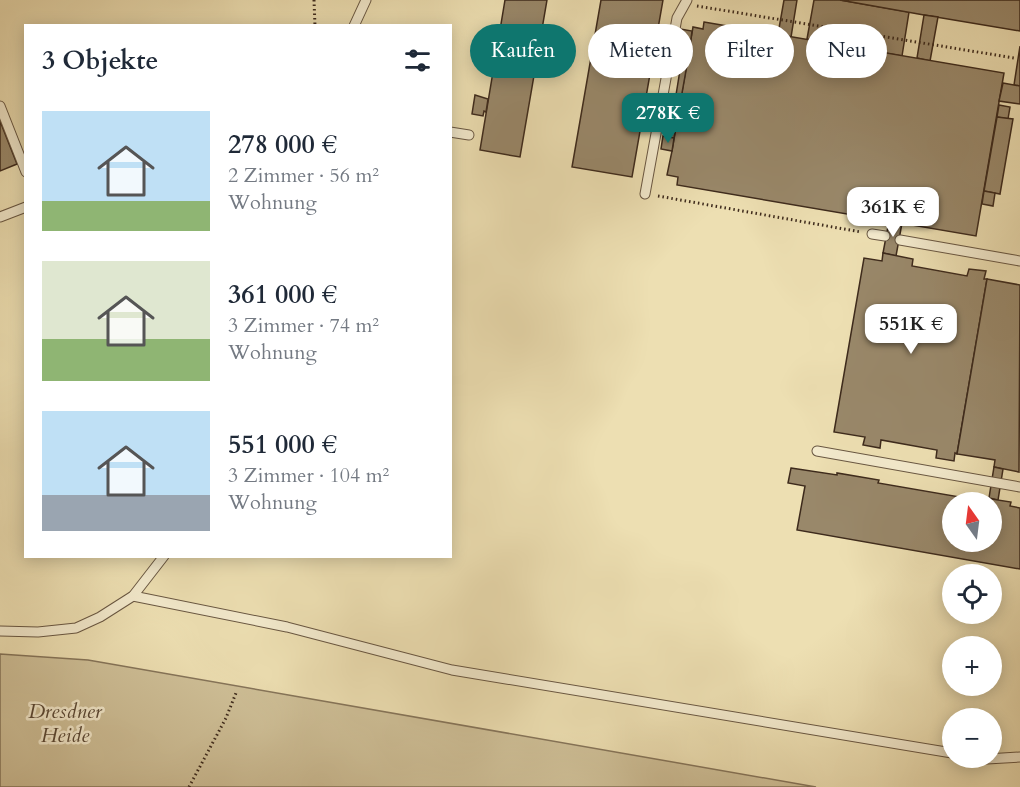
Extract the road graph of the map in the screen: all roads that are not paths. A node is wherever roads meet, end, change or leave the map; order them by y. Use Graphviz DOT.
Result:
graph roads {
  1 [pos="366,0"];
  2 [pos="687,2"];
  3 [pos="355,24"];
  4 [pos="0,106"];
  5 [pos="452,132"];
  6 [pos="469,135"];
  7 [pos="24,167"];
  8 [pos="645,194"];
  9 [pos="24,208"];
  10 [pos="0,217"];
  11 [pos="872,234"];
  12 [pos="885,236"];
  13 [pos="900,240"];
  14 [pos="1020,249"];
  15 [pos="1019,261"];
  16 [pos="817,451"];
  17 [pos="1020,487"];
  18 [pos="162,558"];
  19 [pos="133,596"];
  20 [pos="0,631"];
  21 [pos="942,751"];
  22 [pos="1020,757"];
  23 [pos="1002,758"];
  1 -- 3 [label="lane"];
  2 -- 8 [label="lane"];
  4 -- 7 [label="lane"];
  5 -- 6 [label="lane"];
  9 -- 10 [label="lane"];
  11 -- 12 [label="lane"];
  13 -- 15 [label="lane"];
  14 -- 15 [label="lane"];
  16 -- 17 [label="lane"];
  18 -- 19 [label="lane"];
  19 -- 20 [label="lane"];
  19 -- 21 [label="lane"];
  22 -- 23 [label="lane"];
}
